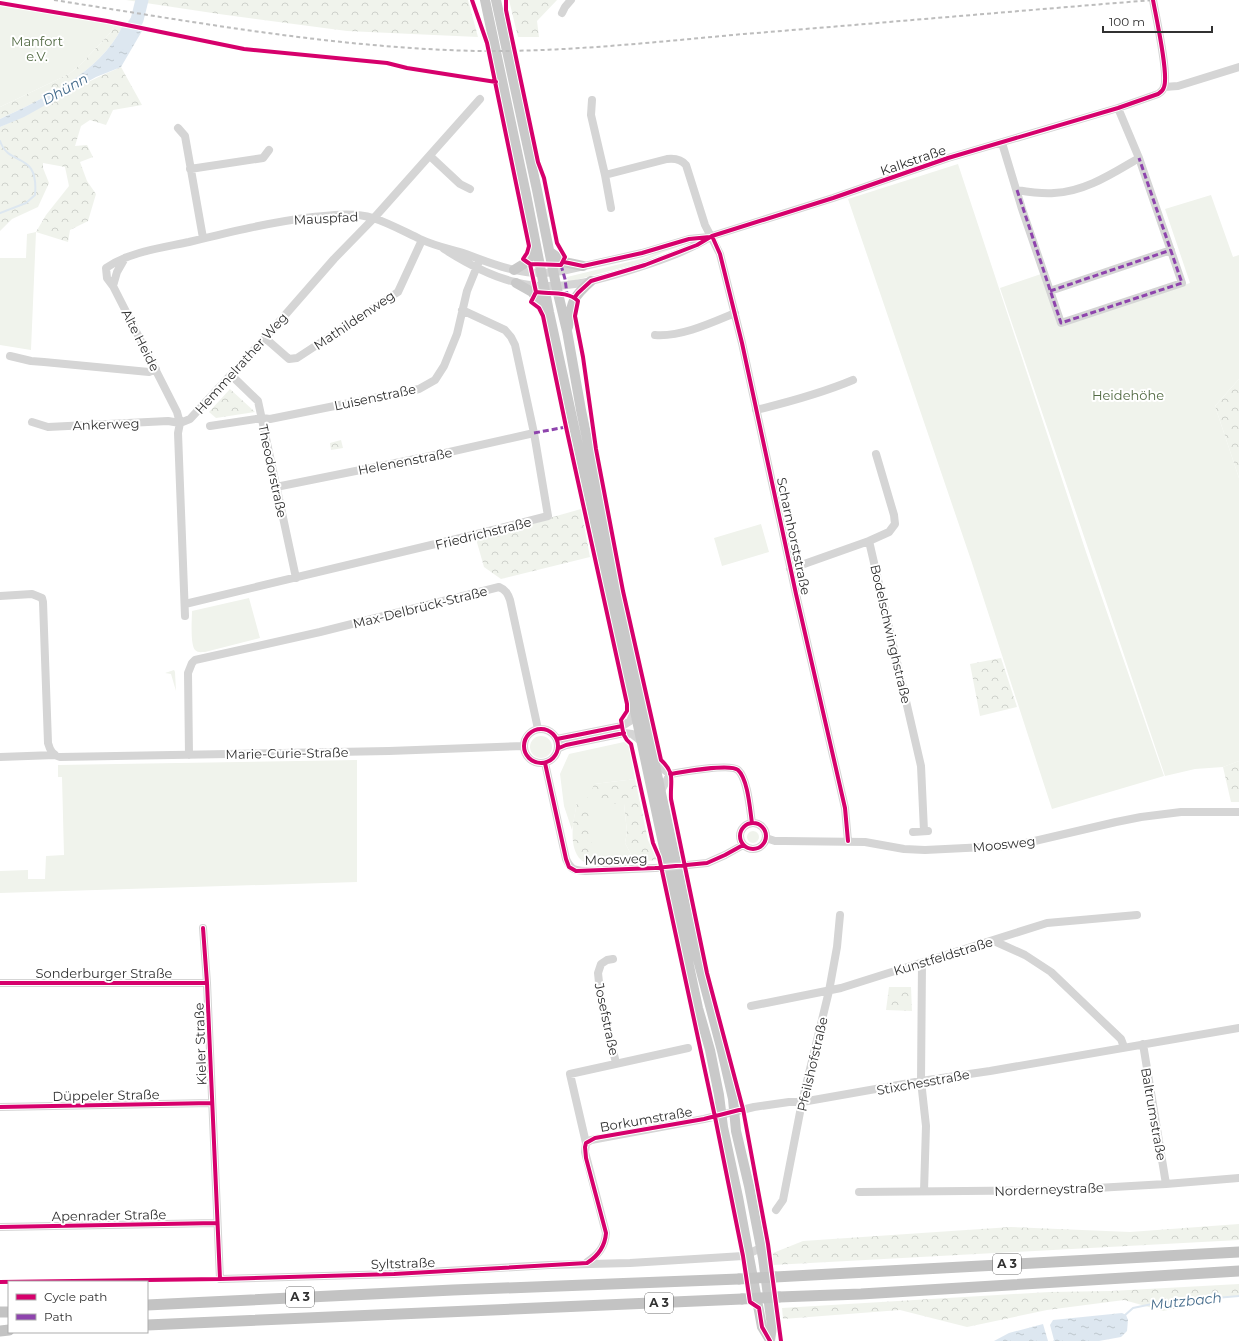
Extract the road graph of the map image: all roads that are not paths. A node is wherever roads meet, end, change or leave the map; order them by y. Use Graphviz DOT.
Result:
graph roads {
  1 [pos="485,0"];
  2 [pos="496,0"];
  3 [pos="571,0"];
  4 [pos="1153,0"];
  5 [pos="562,14"];
  6 [pos="1239,67"];
  7 [pos="1164,87"];
  8 [pos="480,99"];
  9 [pos="592,100"];
  10 [pos="1118,108"];
  11 [pos="178,128"];
  12 [pos="1002,143"];
  13 [pos="269,150"];
  14 [pos="430,156"];
  15 [pos="1139,158"];
  16 [pos="190,169"];
  17 [pos="605,175"];
  18 [pos="470,189"];
  19 [pos="1017,190"];
  20 [pos="611,208"];
  21 [pos="374,218"];
  22 [pos="712,236"];
  23 [pos="203,238"];
  24 [pos="422,240"];
  25 [pos="536,247"];
  26 [pos="1171,250"];
  27 [pos="550,252"];
  28 [pos="125,258"];
  29 [pos="478,264"];
  30 [pos="583,266"];
  31 [pos="514,270"];
  32 [pos="554,273"];
  33 [pos="541,274"];
  34 [pos="591,281"];
  35 [pos="516,283"];
  36 [pos="544,286"];
  37 [pos="556,286"];
  38 [pos="1050,291"];
  39 [pos="462,310"];
  40 [pos="549,312"];
  41 [pos="735,313"];
  42 [pos="567,331"];
  43 [pos="655,335"];
  44 [pos="265,338"];
  45 [pos="10,356"];
  46 [pos="156,369"];
  47 [pos="231,375"];
  48 [pos="853,380"];
  49 [pos="756,410"];
  50 [pos="262,418"];
  51 [pos="32,422"];
  52 [pos="180,423"];
  53 [pos="210,426"];
  54 [pos="534,433"];
  55 [pos="876,454"];
  56 [pos="276,487"];
  57 [pos="869,541"];
  58 [pos="790,569"];
  59 [pos="296,578"];
  60 [pos="0,596"];
  61 [pos="185,604"];
  62 [pos="185,616"];
  63 [pos="635,710"];
  64 [pos="538,729"];
  65 [pos="557,739"];
  66 [pos="641,741"];
  67 [pos="524,746"];
  68 [pos="559,748"];
  69 [pos="53,754"];
  70 [pos="189,755"];
  71 [pos="0,757"];
  72 [pos="545,763"];
  73 [pos="655,763"];
  74 [pos="670,774"];
  75 [pos="661,791"];
  76 [pos="1239,812"];
  77 [pos="752,823"];
  78 [pos="913,832"];
  79 [pos="766,838"];
  80 [pos="848,841"];
  81 [pos="743,845"];
  82 [pos="840,915"];
  83 [pos="1137,915"];
  84 [pos="203,928"];
  85 [pos="994,941"];
  86 [pos="613,959"];
  87 [pos="922,963"];
  88 [pos="0,983"];
  89 [pos="207,983"];
  90 [pos="829,991"];
  91 [pos="751,1006"];
  92 [pos="1239,1028"];
  93 [pos="1143,1044"];
  94 [pos="1124,1047"];
  95 [pos="688,1048"];
  96 [pos="616,1063"];
  97 [pos="921,1081"];
  98 [pos="802,1102"];
  99 [pos="212,1103"];
  100 [pos="0,1107"];
  101 [pos="734,1111"];
  102 [pos="722,1115"];
  103 [pos="586,1143"];
  104 [pos="1239,1178"];
  105 [pos="1166,1184"];
  106 [pos="924,1191"];
  107 [pos="859,1192"];
  108 [pos="776,1210"];
  109 [pos="217,1223"];
  110 [pos="0,1226"];
  111 [pos="602,1248"];
  112 [pos="761,1248"];
  113 [pos="1239,1252"];
  114 [pos="749,1254"];
  115 [pos="586,1263"];
  116 [pos="615,1263"];
  117 [pos="1239,1271"];
  118 [pos="220,1278"];
  119 [pos="148,1305"];
  120 [pos="148,1325"];
  121 [pos="770,1340"];
  1 -- 25 [label="main road"];
  2 -- 27 [label="main road"];
  3 -- 5 [label="street"];
  4 -- 7 [label="street"];
  6 -- 7 [label="street, Kalkstraße"];
  7 -- 10 [label="street, Kalkstraße"];
  8 -- 14 [label="street, Hemmelrather Weg"];
  9 -- 17 [label="street"];
  10 -- 12 [label="street, Kalkstraße"];
  10 -- 15 [label="street"];
  11 -- 16 [label="street"];
  12 -- 19 [label="street"];
  12 -- 22 [label="street, Kalkstraße"];
  13 -- 16 [label="street"];
  14 -- 18 [label="street"];
  14 -- 21 [label="street, Hemmelrather Weg"];
  15 -- 19 [label="street"];
  15 -- 26 [label="street"];
  16 -- 23 [label="street"];
  17 -- 20 [label="street"];
  17 -- 22 [label="street, Scharnhorststraße"];
  19 -- 38 [label="street"];
  21 -- 23 [label="street, Mauspfad"];
  21 -- 24 [label="street, Mauspfad"];
  21 -- 44 [label="street, Hemmelrather Weg"];
  22 -- 30 [label="street, Kalkstraße"];
  22 -- 34 [label="street, Kalkstraße"];
  22 -- 41 [label="street, Scharnhorststraße"];
  23 -- 28 [label="street, Mauspfad"];
  24 -- 29 [label="street, Mauspfad"];
  24 -- 44 [label="street, Mathildenweg"];
  25 -- 31 [label="main road"];
  25 -- 33 [label="main road"];
  26 -- 38 [label="street"];
  26 -- 38 [label="street"];
  27 -- 30 [label="main road"];
  27 -- 32 [label="main road"];
  28 -- 46 [label="street, Alte Heide"];
  29 -- 31 [label="street, Mauspfad"];
  29 -- 35 [label="street, Mauspfad"];
  29 -- 39 [label="street, Luisenstraße"];
  30 -- 32 [label="street, Kalkstraße"];
  31 -- 33 [label="street, Mauspfad"];
  32 -- 33 [label="street, Kalkstraße"];
  32 -- 37 [label="main road"];
  33 -- 36 [label="main road"];
  34 -- 37 [label="street, Kalkstraße"];
  34 -- 42 [label="main road"];
  35 -- 36 [label="street, Mauspfad"];
  35 -- 40 [label="main road"];
  36 -- 37 [label="street, Kalkstraße"];
  36 -- 40 [label="main road"];
  37 -- 42 [label="main road"];
  39 -- 50 [label="street, Luisenstraße"];
  39 -- 54 [label="street, Friedrichstraße"];
  40 -- 63 [label="main road"];
  41 -- 43 [label="street"];
  41 -- 49 [label="street, Scharnhorststraße"];
  42 -- 73 [label="main road"];
  44 -- 47 [label="street, Hemmelrather Weg"];
  45 -- 46 [label="street"];
  46 -- 52 [label="street, Alte Heide"];
  47 -- 50 [label="street, Theodorstraße"];
  47 -- 52 [label="street, Hemmelrather Weg"];
  48 -- 49 [label="street"];
  49 -- 58 [label="street, Scharnhorststraße"];
  50 -- 53 [label="street, Luisenstraße"];
  50 -- 56 [label="street, Theodorstraße"];
  51 -- 52 [label="street, Ankerweg"];
  52 -- 61 [label="street"];
  54 -- 56 [label="street, Helenenstraße"];
  54 -- 59 [label="street, Friedrichstraße"];
  55 -- 57 [label="street"];
  56 -- 59 [label="street, Theodorstraße"];
  57 -- 58 [label="street, Scharnhorststraße"];
  57 -- 78 [label="street, Bodelschwinghstraße"];
  58 -- 80 [label="street, Scharnhorststraße"];
  59 -- 61 [label="street, Friedrichstraße"];
  60 -- 69 [label="street"];
  61 -- 62 [label="street"];
  63 -- 65 [label="street"];
  63 -- 66 [label="main road"];
  64 -- 65 [label="street"];
  64 -- 67 [label="street"];
  64 -- 70 [label="street, Max-Delbrück-Straße"];
  65 -- 68 [label="street"];
  66 -- 68 [label="street"];
  66 -- 102 [label="main road"];
  67 -- 70 [label="street, Marie-Curie-Straße"];
  67 -- 72 [label="street"];
  68 -- 72 [label="street"];
  69 -- 70 [label="street, Marie-Curie-Straße"];
  69 -- 71 [label="street, Marie-Curie-Straße"];
  72 -- 81 [label="street, Moosweg, bridge"];
  73 -- 74 [label="street"];
  73 -- 75 [label="main road"];
  74 -- 75 [label="street"];
  74 -- 77 [label="street"];
  75 -- 101 [label="main road"];
  76 -- 80 [label="street, Moosweg"];
  77 -- 79 [label="street"];
  77 -- 81 [label="street"];
  79 -- 80 [label="street, Moosweg"];
  79 -- 81 [label="street"];
  82 -- 90 [label="street, Pfeilshofstraße"];
  83 -- 85 [label="street, Kunstfeldstraße"];
  84 -- 89 [label="street, Kieler Straße"];
  85 -- 87 [label="street, Kunstfeldstraße"];
  85 -- 94 [label="street"];
  86 -- 96 [label="street, Josefstraße"];
  87 -- 90 [label="street, Kunstfeldstraße"];
  87 -- 97 [label="street"];
  88 -- 89 [label="street, Sonderburger Straße"];
  89 -- 99 [label="street, Kieler Straße"];
  90 -- 91 [label="street, Kunstfeldstraße"];
  90 -- 98 [label="street, Pfeilshofstraße"];
  92 -- 93 [label="street, Stixchesstraße"];
  93 -- 94 [label="street, Stixchesstraße"];
  93 -- 105 [label="street, Baltrumstraße"];
  94 -- 97 [label="street, Stixchesstraße"];
  95 -- 96 [label="street, Josefstraße"];
  96 -- 103 [label="street, Josefstraße"];
  97 -- 98 [label="street, Stixchesstraße"];
  97 -- 106 [label="street"];
  98 -- 101 [label="street, Stixchesstraße"];
  98 -- 108 [label="street, Pfeilshofstraße"];
  99 -- 100 [label="street, Düppeler Straße"];
  99 -- 109 [label="street, Kieler Straße"];
  101 -- 102 [label="street, Stixchesstraße"];
  101 -- 112 [label="main road"];
  102 -- 103 [label="street, Borkumstraße"];
  102 -- 114 [label="main road"];
  103 -- 111 [label="street, Borkumstraße"];
  104 -- 105 [label="street, Norderneystraße"];
  105 -- 106 [label="street, Norderneystraße"];
  106 -- 107 [label="street, Norderneystraße"];
  109 -- 110 [label="street, Apenrader Straße"];
  109 -- 118 [label="street, Kieler Straße"];
  111 -- 115 [label="street"];
  111 -- 116 [label="street"];
  112 -- 114 [label="street, Syltstraße"];
  112 -- 121 [label="main road"];
  113 -- 119 [label="highway, A 3, bridge"];
  114 -- 116 [label="street, Syltstraße"];
  114 -- 121 [label="main road"];
  115 -- 116 [label="street, Syltstraße"];
  115 -- 118 [label="street, Syltstraße"];
  117 -- 120 [label="highway, A 3, bridge"];
}
